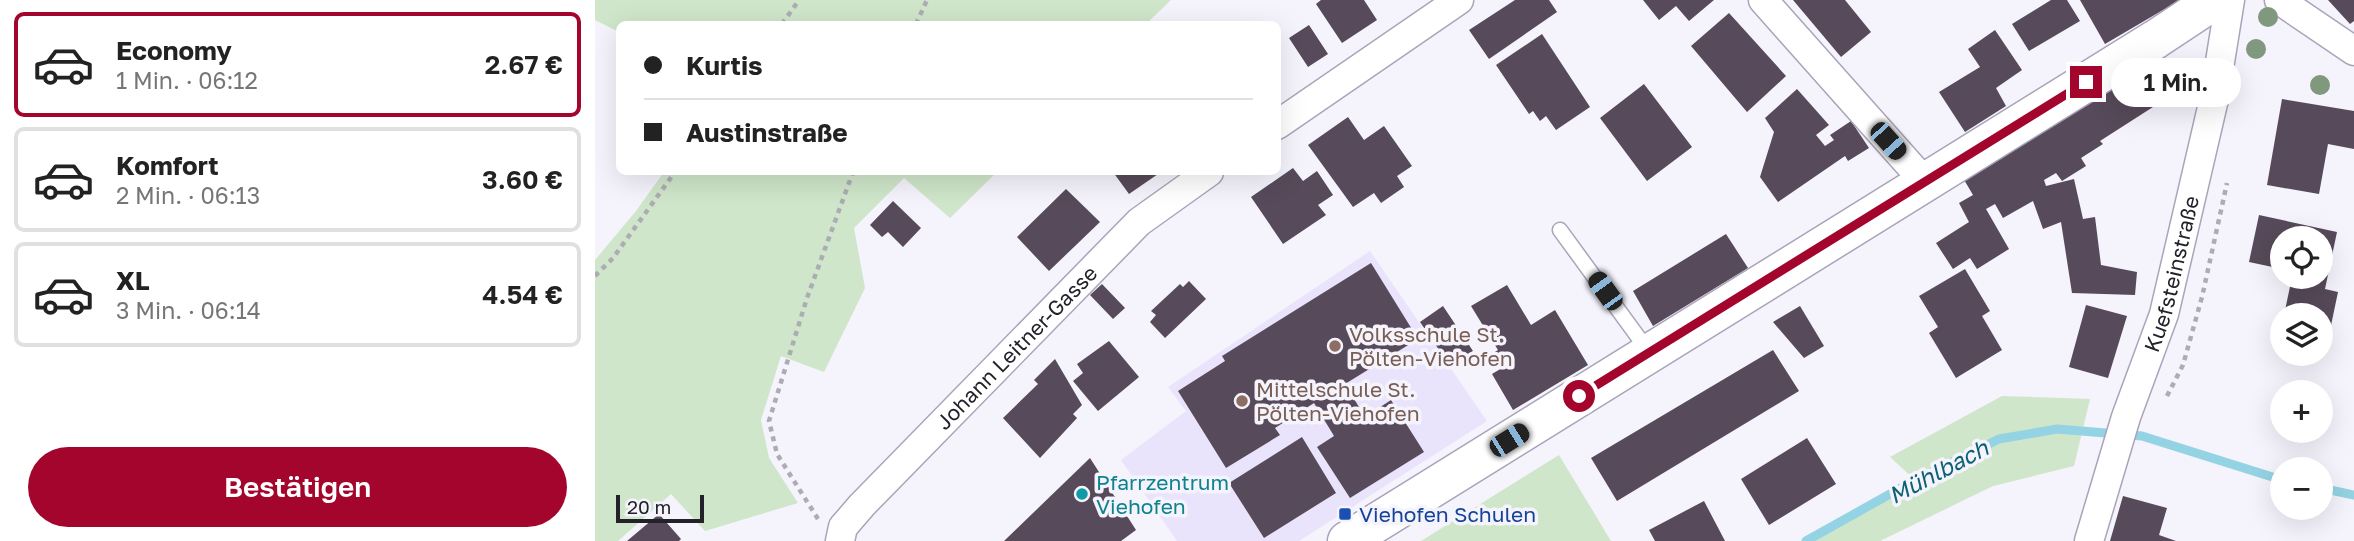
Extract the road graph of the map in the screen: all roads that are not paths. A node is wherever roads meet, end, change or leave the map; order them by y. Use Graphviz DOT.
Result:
graph roads {
  1 [pos="1459,0"];
  2 [pos="1763,0"];
  3 [pos="2215,0"];
  4 [pos="2230,0"];
  5 [pos="2279,0"];
  6 [pos="2354,51"];
  7 [pos="1281,122"];
  8 [pos="1205,175"];
  9 [pos="1924,181"];
  10 [pos="1560,230"];
  11 [pos="1649,352"];
  12 [pos="840,540"];
  13 [pos="1347,541"];
  14 [pos="2089,541"];
  1 -- 7 [label="street"];
  2 -- 9 [label="street"];
  3 -- 9 [label="main road"];
  4 -- 14 [label="street, Kuefsteinstraße"];
  5 -- 6 [label="street"];
  8 -- 12 [label="street, Johann Leitner-Gasse"];
  9 -- 11 [label="main road"];
  10 -- 11 [label="lane"];
  11 -- 13 [label="main road"];
}
